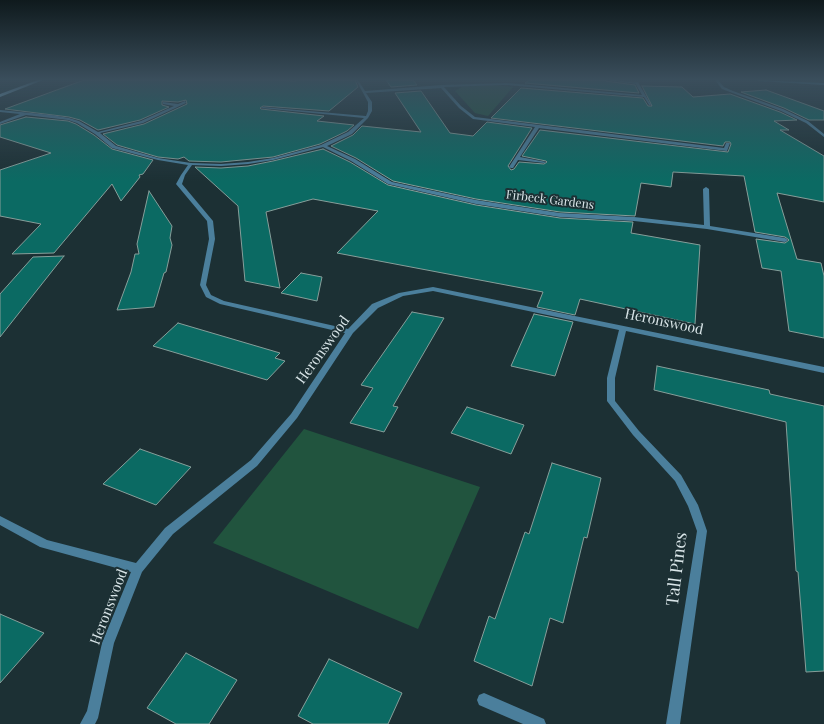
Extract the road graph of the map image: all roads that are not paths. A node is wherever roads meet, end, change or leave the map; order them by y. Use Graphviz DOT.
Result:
graph roads {
  1 [pos="24,114"];
  2 [pos="32,114"];
  3 [pos="159,114"];
  4 [pos="330,114"];
  5 [pos="369,114"];
  6 [pos="468,114"];
  7 [pos="790,114"];
  8 [pos="367,117"];
  9 [pos="0,123"];
  10 [pos="538,126"];
  11 [pos="97,132"];
  12 [pos="823,135"];
  13 [pos="728,144"];
  14 [pos="323,146"];
  15 [pos="517,158"];
  16 [pos="544,162"];
  17 [pos="191,164"];
  18 [pos="511,167"];
  19 [pos="706,189"];
  20 [pos="707,227"];
  21 [pos="785,240"];
  22 [pos="623,328"];
  23 [pos="350,332"];
  24 [pos="824,370"];
  25 [pos="0,520"];
  26 [pos="138,569"];
  27 [pos="484,700"];
  28 [pos="87,724"];
  29 [pos="538,724"];
  30 [pos="673,724"];
  1 -- 9 [label="street"];
  2 -- 11 [label="street"];
  3 -- 11 [label="street"];
  4 -- 8 [label="street"];
  5 -- 8 [label="street"];
  6 -- 10 [label="street"];
  7 -- 12 [label="street"];
  8 -- 14 [label="street"];
  10 -- 13 [label="street"];
  10 -- 15 [label="street"];
  11 -- 17 [label="street"];
  14 -- 17 [label="street"];
  14 -- 20 [label="street, Firbeck Gardens"];
  15 -- 16 [label="street"];
  15 -- 18 [label="street"];
  17 -- 23 [label="street"];
  19 -- 20 [label="street"];
  20 -- 21 [label="street, Firbeck Gardens"];
  22 -- 23 [label="street, Heronswood"];
  22 -- 24 [label="street, Heronswood"];
  22 -- 30 [label="street, Tall Pines"];
  23 -- 26 [label="street, Heronswood"];
  25 -- 26 [label="street"];
  26 -- 28 [label="street, Heronswood"];
  27 -- 29 [label="street"];
}
